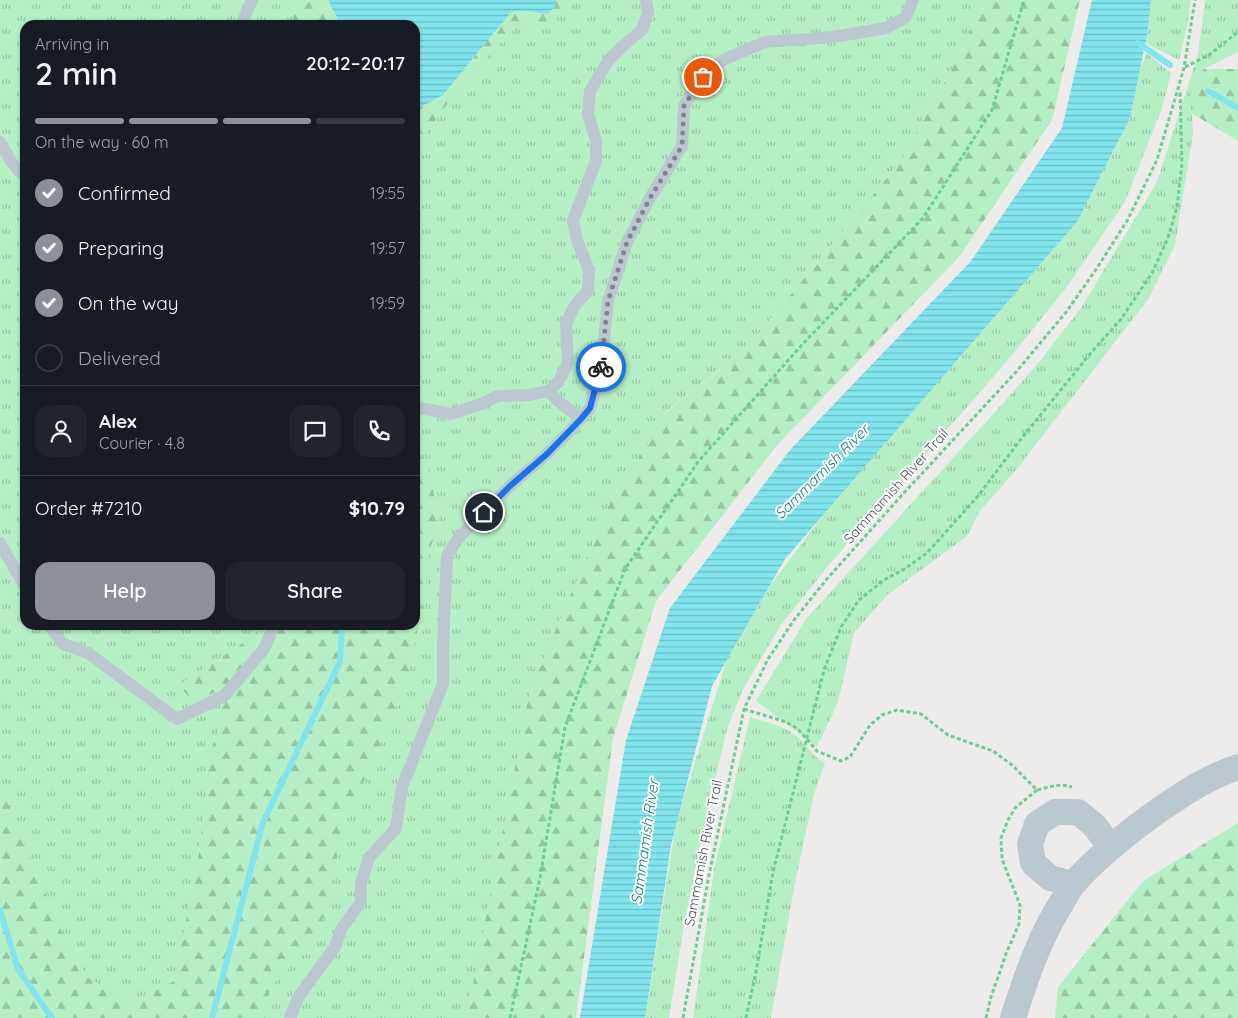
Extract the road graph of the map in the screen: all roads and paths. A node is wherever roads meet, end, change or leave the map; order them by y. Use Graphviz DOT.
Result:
graph roads {
  1 [pos="252,0"];
  2 [pos="646,0"];
  3 [pos="913,0"];
  4 [pos="1024,0"];
  5 [pos="1195,0"];
  6 [pos="243,20"];
  7 [pos="1238,32"];
  8 [pos="1184,68"];
  9 [pos="1180,87"];
  10 [pos="0,142"];
  11 [pos="20,172"];
  12 [pos="549,390"];
  13 [pos="420,408"];
  14 [pos="581,419"];
  15 [pos="0,543"];
  16 [pos="20,578"];
  17 [pos="53,630"];
  18 [pos="272,630"];
  19 [pos="744,709"];
  20 [pos="806,739"];
  21 [pos="1238,767"];
  22 [pos="1078,789"];
  23 [pos="1037,790"];
  24 [pos="1110,846"];
  25 [pos="1073,884"];
  26 [pos="290,1018"];
  27 [pos="510,1018"];
  28 [pos="683,1018"];
  29 [pos="746,1018"];
  30 [pos="986,1018"];
  31 [pos="1013,1018"];
  1 -- 6 [label="lane"];
  2 -- 12 [label="lane"];
  3 -- 14 [label="lane"];
  4 -- 27 [label="path"];
  5 -- 8 [label="path, Sammamish River Trail"];
  7 -- 8 [label="path"];
  8 -- 9 [label="path, Sammamish River Trail"];
  9 -- 19 [label="path, Sammamish River Trail"];
  9 -- 20 [label="path"];
  10 -- 11 [label="lane"];
  12 -- 13 [label="lane"];
  12 -- 14 [label="lane"];
  14 -- 26 [label="lane"];
  15 -- 16 [label="lane"];
  17 -- 18 [label="lane"];
  19 -- 20 [label="path"];
  19 -- 28 [label="path, Sammamish River Trail"];
  20 -- 23 [label="path"];
  20 -- 29 [label="path"];
  21 -- 24 [label="street"];
  22 -- 23 [label="path"];
  23 -- 30 [label="path"];
  24 -- 25 [label="street"];
  24 -- 25 [label="street"];
  25 -- 31 [label="street"];
}
